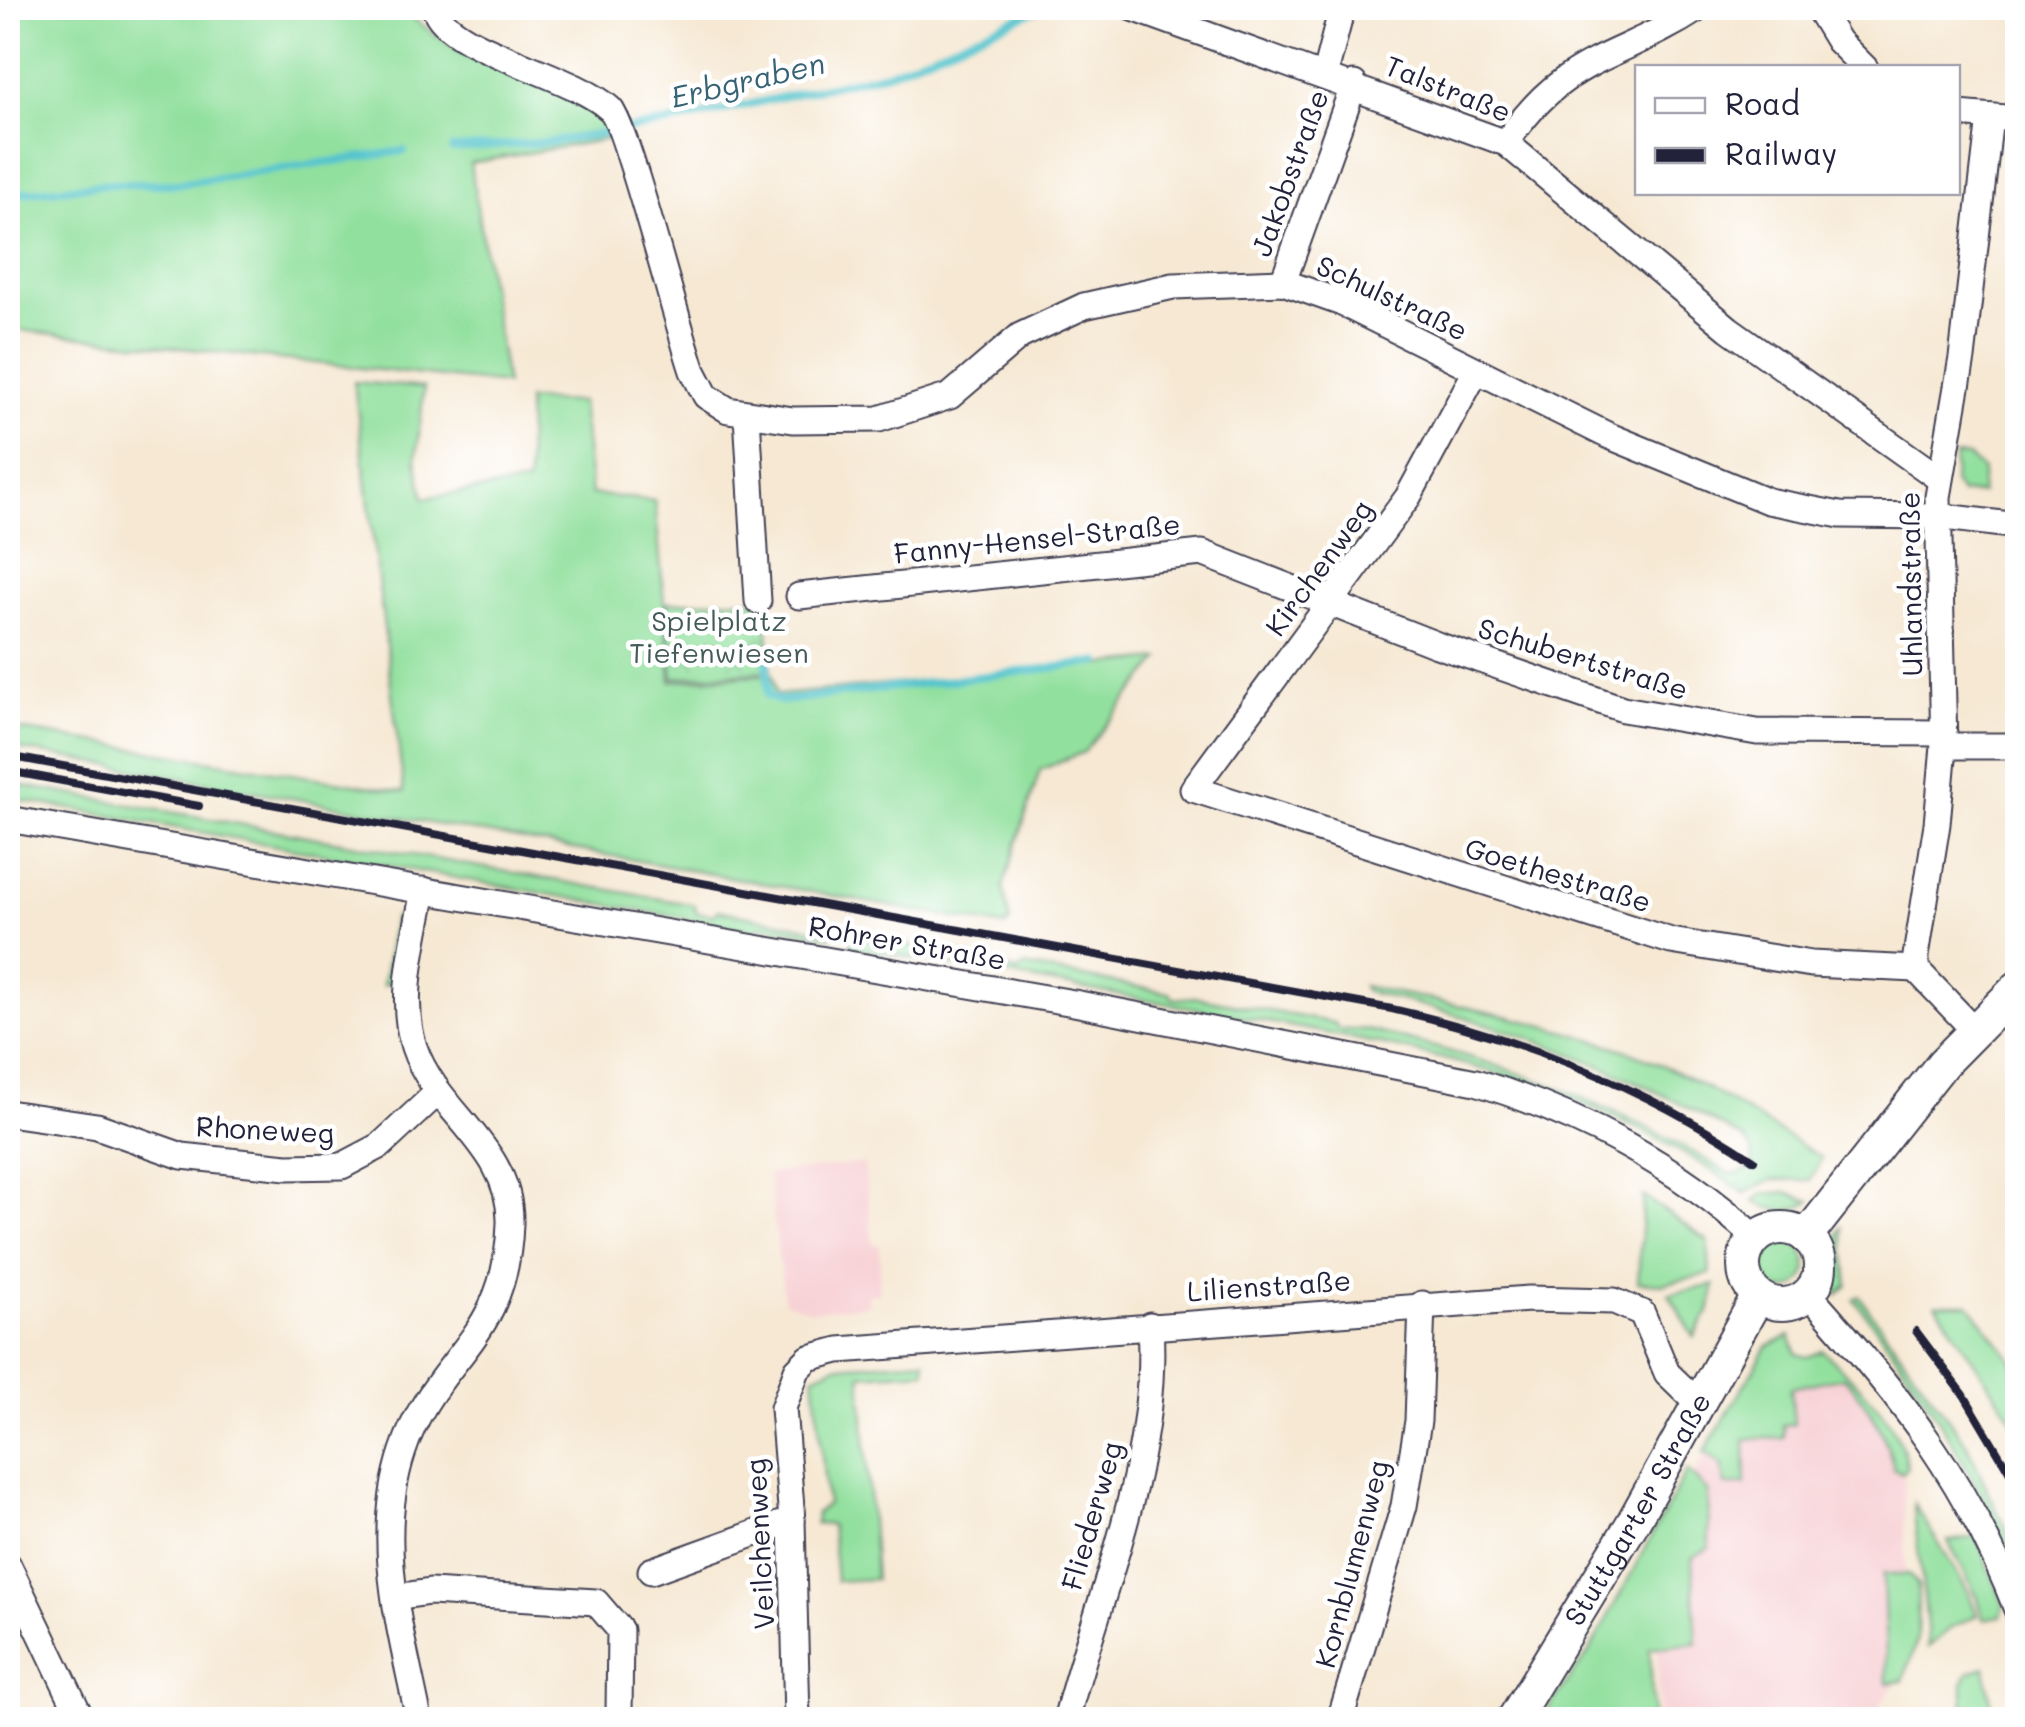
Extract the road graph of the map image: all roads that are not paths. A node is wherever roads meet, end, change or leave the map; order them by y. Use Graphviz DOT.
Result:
graph roads {
  1 [pos="435,8"];
  2 [pos="1133,8"];
  3 [pos="1342,8"];
  4 [pos="1699,8"];
  5 [pos="1818,8"];
  6 [pos="1862,65"];
  7 [pos="1325,74"];
  8 [pos="1354,84"];
  9 [pos="1960,114"];
  10 [pos="1990,117"];
  11 [pos="2018,118"];
  12 [pos="1506,143"];
  13 [pos="1283,282"];
  14 [pos="1476,371"];
  15 [pos="747,415"];
  16 [pos="1940,480"];
  17 [pos="1937,516"];
  18 [pos="2018,526"];
  19 [pos="799,596"];
  20 [pos="758,601"];
  21 [pos="1332,602"];
  22 [pos="1944,740"];
  23 [pos="2018,746"];
  24 [pos="1193,789"];
  25 [pos="8,818"];
  26 [pos="424,890"];
  27 [pos="1916,969"];
  28 [pos="2018,987"];
  29 [pos="1974,1030"];
  30 [pos="438,1092"];
  31 [pos="8,1113"];
  32 [pos="1806,1236"];
  33 [pos="1756,1238"];
  34 [pos="1809,1294"];
  35 [pos="1758,1296"];
  36 [pos="1422,1304"];
  37 [pos="1150,1325"];
  38 [pos="797,1370"];
  39 [pos="1698,1403"];
  40 [pos="792,1520"];
  41 [pos="8,1565"];
  42 [pos="651,1571"];
  43 [pos="395,1597"];
  44 [pos="2018,1612"];
  45 [pos="619,1713"];
  46 [pos="82,1720"];
  47 [pos="419,1720"];
  48 [pos="797,1720"];
  49 [pos="1066,1720"];
  50 [pos="1340,1720"];
  51 [pos="1512,1720"];
  1 -- 15 [label="street, Schulstraße"];
  2 -- 7 [label="street, Talstraße"];
  3 -- 7 [label="street, Jakobstraße"];
  4 -- 12 [label="street"];
  5 -- 6 [label="street"];
  7 -- 8 [label="street, Talstraße"];
  8 -- 12 [label="street, Talstraße"];
  8 -- 13 [label="street, Jakobstraße"];
  9 -- 10 [label="street"];
  10 -- 11 [label="street"];
  10 -- 16 [label="street, Uhlandstraße"];
  12 -- 16 [label="street, Talstraße"];
  13 -- 14 [label="street, Schulstraße"];
  13 -- 15 [label="street, Schulstraße"];
  14 -- 17 [label="street, Schulstraße"];
  14 -- 21 [label="street, Kirchenweg"];
  15 -- 20 [label="street"];
  16 -- 17 [label="street, Uhlandstraße"];
  17 -- 18 [label="street, Schulstraße"];
  17 -- 22 [label="street, Uhlandstraße"];
  19 -- 21 [label="street, Fanny-Hensel-Straße"];
  21 -- 22 [label="street, Schubertstraße"];
  21 -- 24 [label="street, Kirchenweg"];
  22 -- 23 [label="street, Schubertstraße"];
  22 -- 27 [label="street, Uhlandstraße"];
  24 -- 27 [label="street, Goethestraße"];
  25 -- 26 [label="street, Rohrer Straße"];
  26 -- 30 [label="street"];
  26 -- 33 [label="street, Rohrer Straße"];
  27 -- 29 [label="street"];
  28 -- 29 [label="main road"];
  29 -- 32 [label="main road"];
  30 -- 31 [label="street, Rhoneweg"];
  30 -- 43 [label="street"];
  32 -- 33 [label="main road"];
  32 -- 34 [label="main road"];
  33 -- 35 [label="main road"];
  34 -- 35 [label="main road"];
  34 -- 44 [label="street"];
  35 -- 39 [label="main road, Stuttgarter Straße"];
  36 -- 37 [label="street, Lilienstraße"];
  36 -- 39 [label="street, Lilienstraße"];
  36 -- 50 [label="street, Kornblumenweg"];
  37 -- 38 [label="street, Lilienstraße"];
  37 -- 49 [label="street, Fliederweg"];
  38 -- 40 [label="street, Veilchenweg"];
  39 -- 51 [label="main road, Stuttgarter Straße"];
  40 -- 42 [label="street"];
  40 -- 48 [label="street, Veilchenweg"];
  41 -- 46 [label="street"];
  43 -- 45 [label="street"];
  43 -- 47 [label="street"];
}
